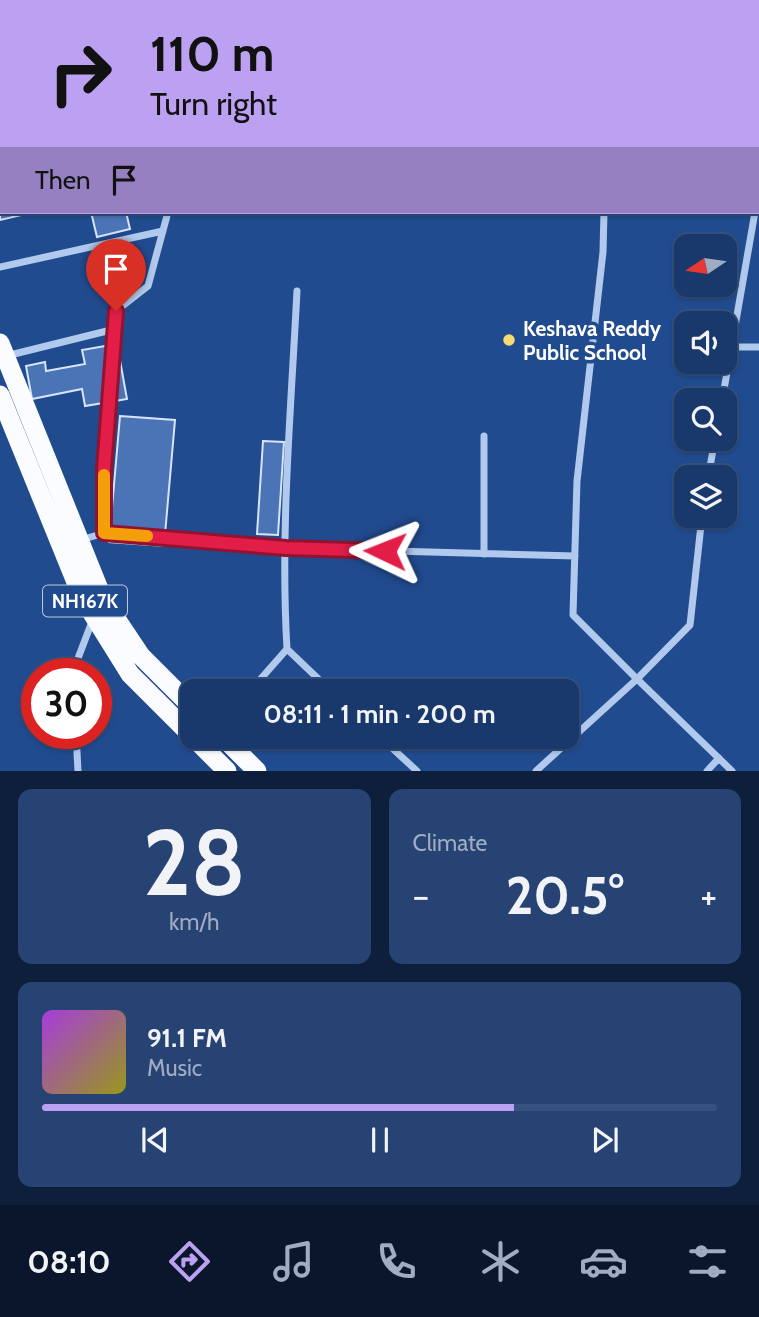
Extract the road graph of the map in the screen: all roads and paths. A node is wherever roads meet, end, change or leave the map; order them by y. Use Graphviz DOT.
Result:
graph roads {
  1 [pos="167,214"];
  2 [pos="604,214"];
  3 [pos="755,214"];
  4 [pos="163,230"];
  5 [pos="0,267"];
  6 [pos="297,290"];
  7 [pos="737,318"];
  8 [pos="115,329"];
  9 [pos="737,347"];
  10 [pos="759,348"];
  11 [pos="3,349"];
  12 [pos="0,395"];
  13 [pos="484,436"];
  14 [pos="701,528"];
  15 [pos="104,533"];
  16 [pos="79,540"];
  17 [pos="286,548"];
  18 [pos="484,554"];
  19 [pos="575,556"];
  20 [pos="94,616"];
  21 [pos="287,649"];
  22 [pos="78,658"];
  23 [pos="261,679"];
  24 [pos="318,679"];
  25 [pos="637,679"];
  26 [pos="180,695"];
  27 [pos="77,749"];
  28 [pos="235,749"];
  29 [pos="393,749"];
  30 [pos="719,758"];
  31 [pos="78,771"];
  32 [pos="227,771"];
  33 [pos="257,771"];
  34 [pos="416,771"];
  35 [pos="536,771"];
  36 [pos="707,771"];
  37 [pos="732,771"];
  1 -- 4 [label="street"];
  2 -- 19 [label="street"];
  3 -- 7 [label="street"];
  4 -- 5 [label="street"];
  4 -- 8 [label="street"];
  6 -- 17 [label="street"];
  8 -- 11 [label="street"];
  8 -- 15 [label="street"];
  9 -- 10 [label="street"];
  11 -- 16 [label="highway, NH167K"];
  12 -- 20 [label="highway, NH167K"];
  13 -- 18 [label="street"];
  14 -- 25 [label="street"];
  15 -- 16 [label="street"];
  15 -- 17 [label="street"];
  16 -- 26 [label="highway, NH167K"];
  17 -- 18 [label="street"];
  17 -- 21 [label="street"];
  18 -- 19 [label="street"];
  19 -- 25 [label="street"];
  20 -- 22 [label="street"];
  20 -- 32 [label="highway, NH167K"];
  21 -- 23 [label="street"];
  21 -- 24 [label="street"];
  25 -- 30 [label="street"];
  25 -- 35 [label="street"];
  27 -- 31 [label="street"];
  28 -- 33 [label="highway"];
  29 -- 34 [label="street"];
  30 -- 36 [label="street"];
  30 -- 37 [label="street"];
}
